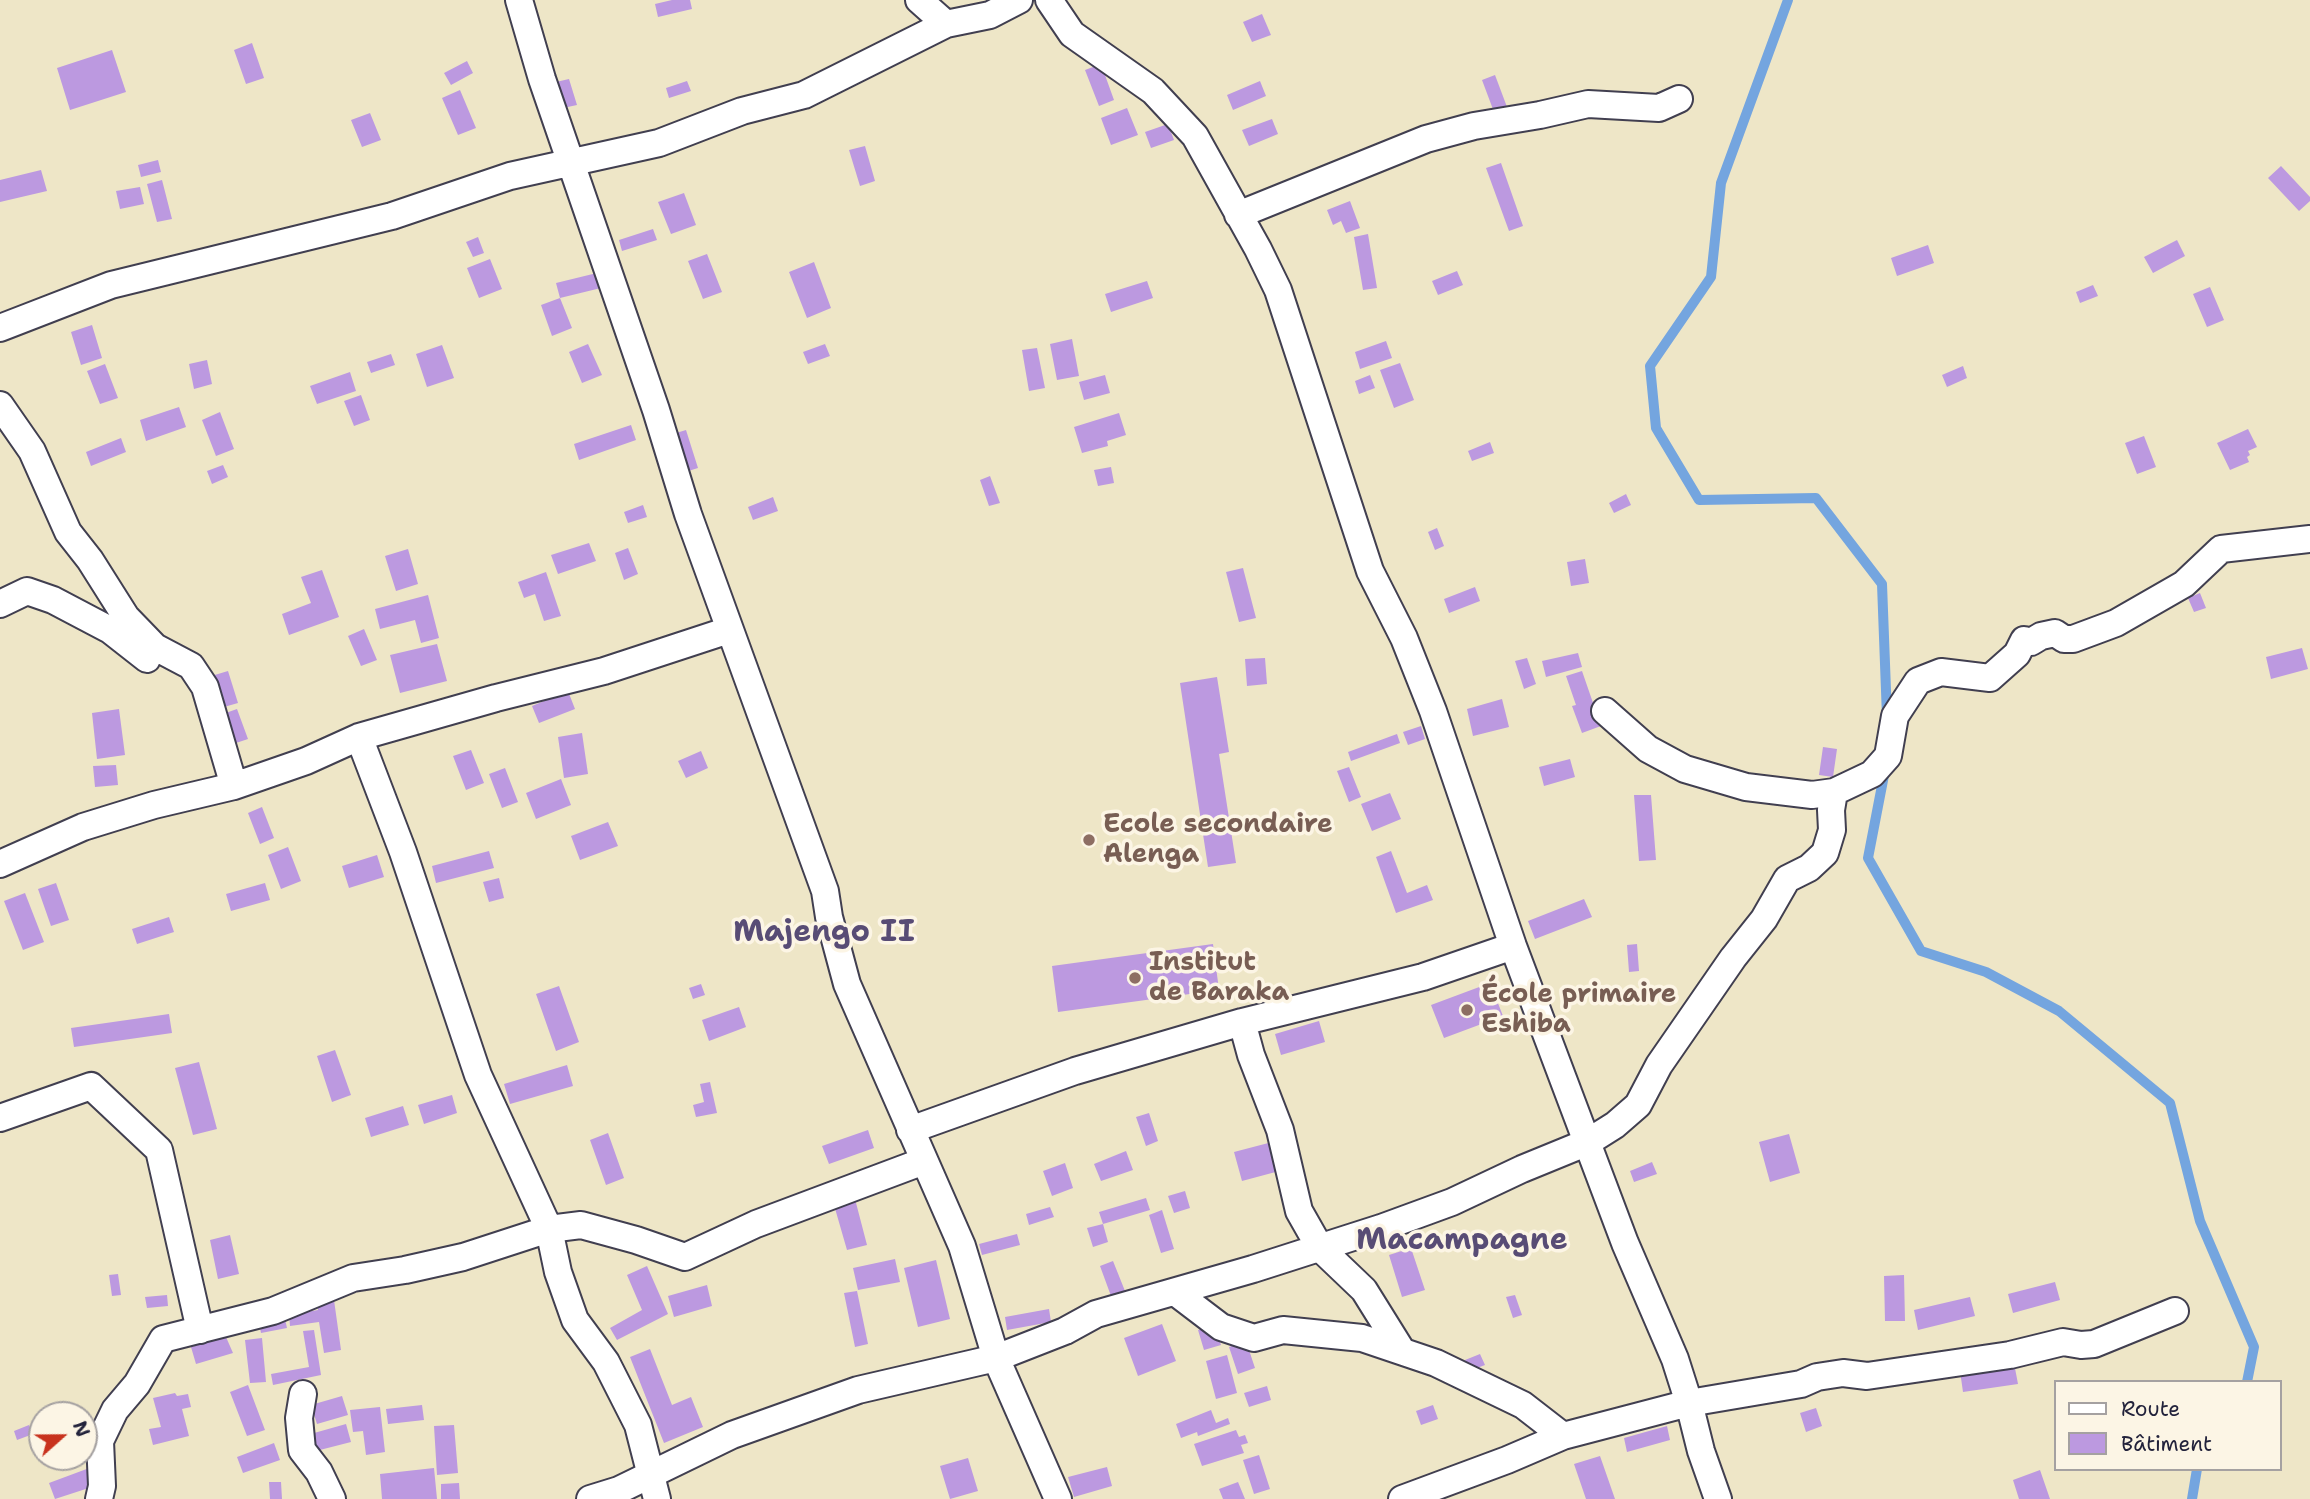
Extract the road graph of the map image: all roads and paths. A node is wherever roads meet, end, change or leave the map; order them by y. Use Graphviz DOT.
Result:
graph roads {
  1 [pos="519,0"];
  2 [pos="919,0"];
  3 [pos="1019,0"];
  4 [pos="1049,0"];
  5 [pos="946,24"];
  6 [pos="1679,99"];
  7 [pos="570,163"];
  8 [pos="1238,215"];
  9 [pos="0,328"];
  10 [pos="0,404"];
  11 [pos="2310,539"];
  12 [pos="0,604"];
  13 [pos="729,630"];
  14 [pos="205,687"];
  15 [pos="1605,711"];
  16 [pos="359,737"];
  17 [pos="234,786"];
  18 [pos="1834,792"];
  19 [pos="0,864"];
  20 [pos="1513,946"];
  21 [pos="1242,1022"];
  22 [pos="0,1118"];
  23 [pos="910,1130"];
  24 [pos="1588,1142"];
  25 [pos="924,1161"];
  26 [pos="548,1229"];
  27 [pos="1320,1248"];
  28 [pos="1175,1292"];
  29 [pos="2175,1311"];
  30 [pos="200,1330"];
  31 [pos="1402,1351"];
  32 [pos="996,1359"];
  33 [pos="303,1394"];
  34 [pos="1689,1403"];
  35 [pos="1563,1436"];
  36 [pos="654,1487"];
  37 [pos="99,1499"];
  38 [pos="332,1499"];
  39 [pos="590,1499"];
  40 [pos="1058,1499"];
  41 [pos="1402,1499"];
  42 [pos="1718,1499"];
  1 -- 7 [label="street"];
  2 -- 5 [label="street"];
  3 -- 5 [label="street"];
  4 -- 8 [label="street"];
  5 -- 7 [label="street"];
  6 -- 8 [label="street"];
  7 -- 9 [label="street"];
  7 -- 13 [label="street"];
  8 -- 20 [label="street"];
  10 -- 14 [label="street"];
  11 -- 18 [label="street"];
  12 -- 14 [label="street"];
  13 -- 16 [label="street"];
  13 -- 23 [label="street"];
  14 -- 17 [label="street"];
  15 -- 18 [label="street"];
  16 -- 17 [label="street"];
  16 -- 26 [label="street"];
  17 -- 19 [label="street"];
  18 -- 24 [label="street"];
  20 -- 21 [label="street"];
  20 -- 24 [label="street"];
  21 -- 23 [label="street"];
  21 -- 27 [label="street"];
  22 -- 30 [label="street"];
  23 -- 25 [label="street"];
  24 -- 27 [label="street"];
  24 -- 34 [label="street"];
  25 -- 26 [label="street"];
  25 -- 32 [label="street"];
  26 -- 30 [label="street"];
  26 -- 36 [label="street"];
  27 -- 28 [label="street"];
  27 -- 31 [label="street"];
  28 -- 31 [label="street"];
  28 -- 32 [label="street"];
  29 -- 34 [label="street"];
  30 -- 37 [label="street"];
  31 -- 35 [label="street"];
  32 -- 36 [label="street"];
  32 -- 40 [label="street"];
  33 -- 38 [label="street"];
  34 -- 35 [label="street"];
  34 -- 42 [label="street"];
  35 -- 41 [label="street"];
  36 -- 39 [label="street"];
}
